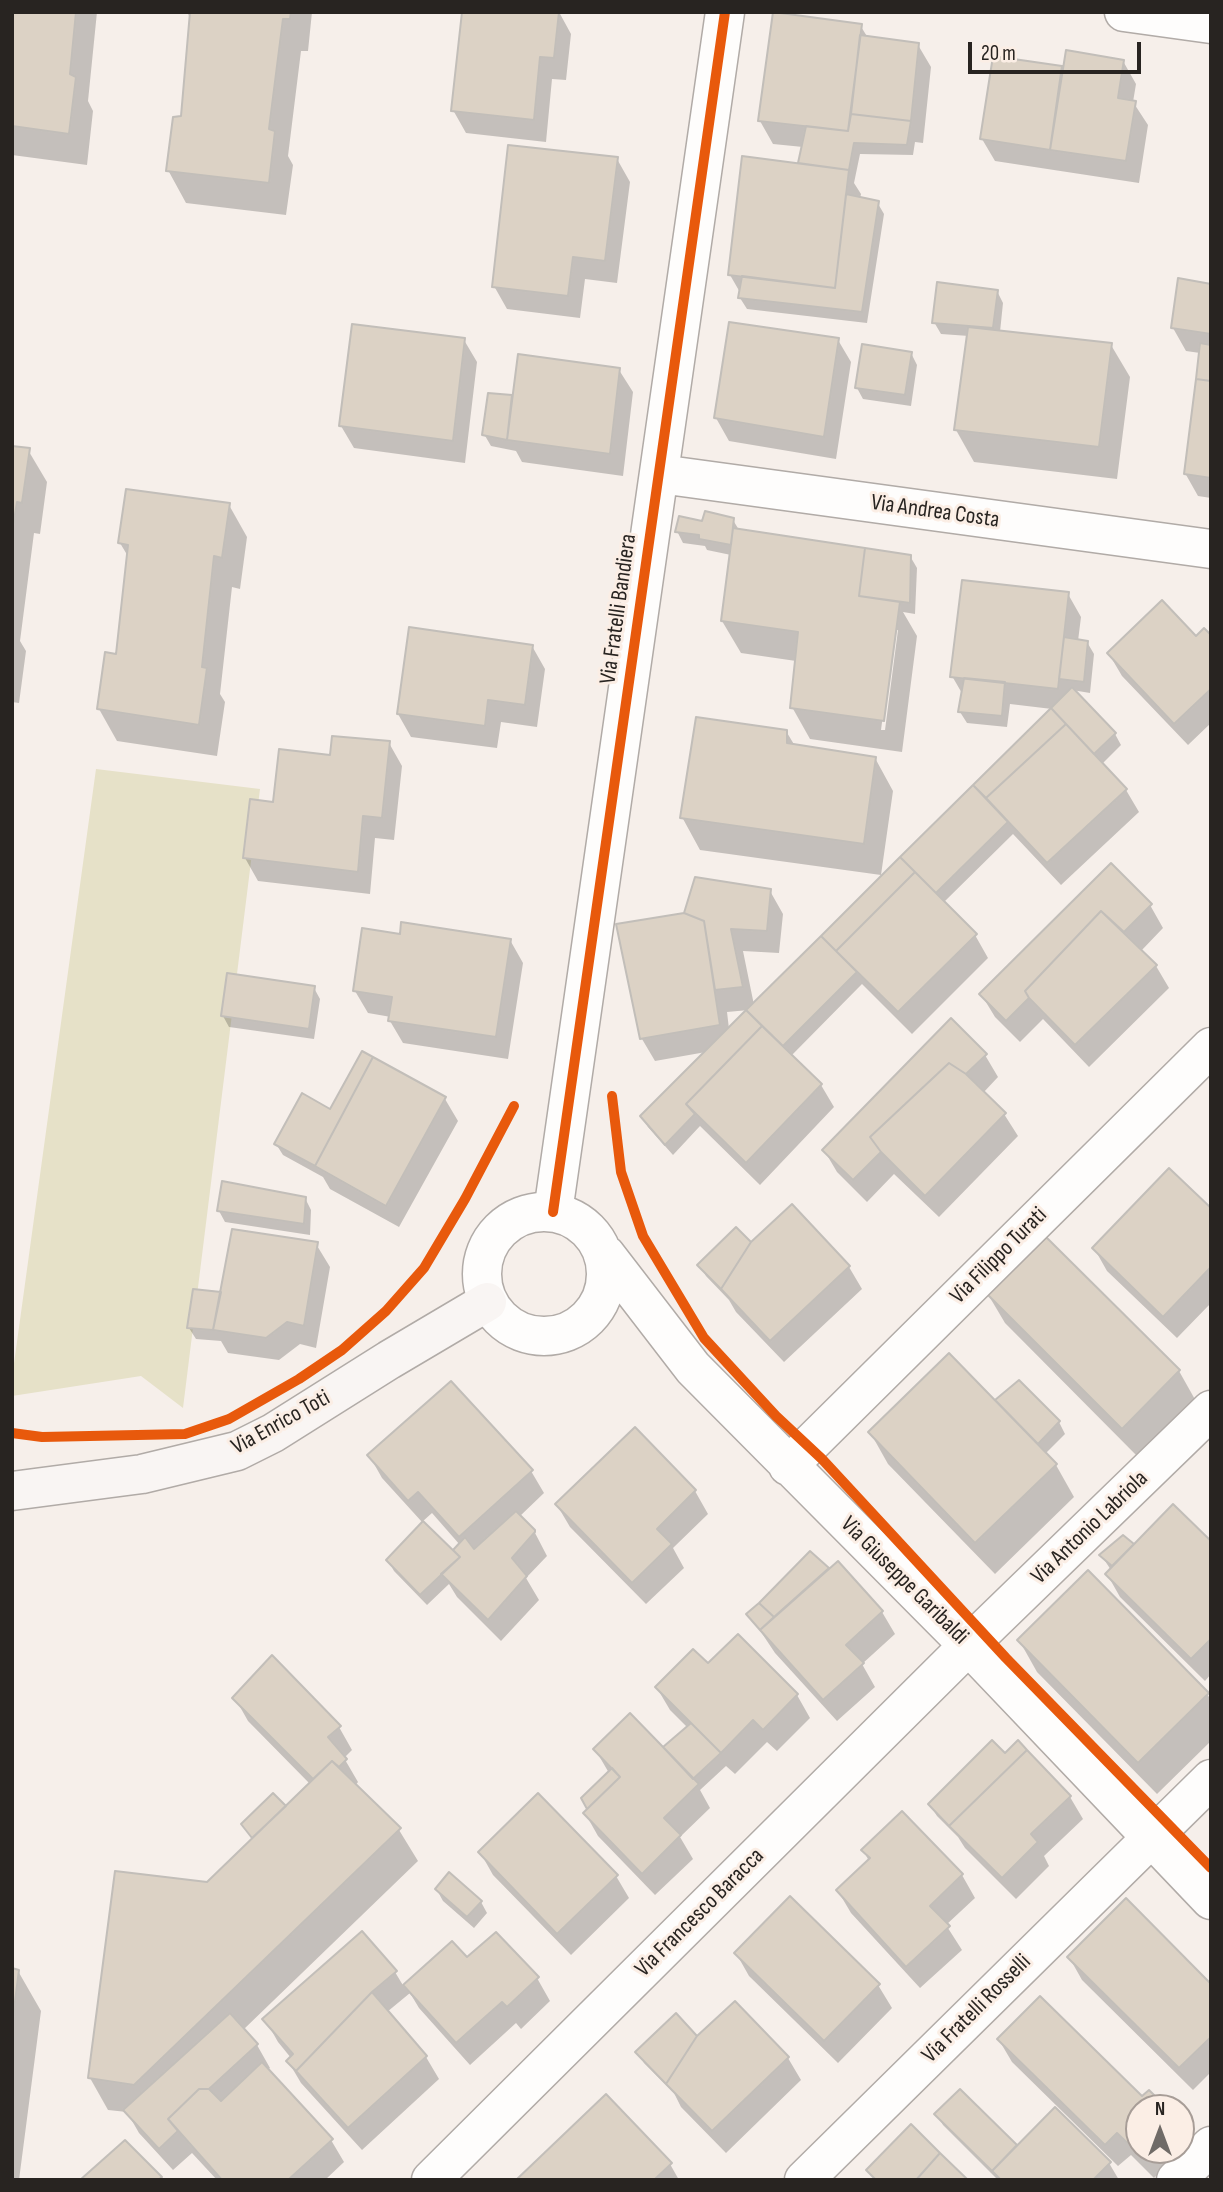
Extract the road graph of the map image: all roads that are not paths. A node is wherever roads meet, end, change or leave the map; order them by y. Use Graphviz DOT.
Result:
graph roads {
  1 [pos="724,12"];
  2 [pos="1124,12"];
  3 [pos="1211,24"];
  4 [pos="660,474"];
  5 [pos="1211,549"];
  6 [pos="1211,1047"];
  7 [pos="553,1212"];
  8 [pos="606,1255"];
  9 [pos="487,1302"];
  10 [pos="1211,1410"];
  11 [pos="788,1466"];
  12 [pos="12,1491"];
  13 [pos="969,1646"];
  14 [pos="1211,1779"];
  15 [pos="1151,1838"];
  16 [pos="1211,1900"];
  17 [pos="1211,2146"];
  18 [pos="431,2180"];
  19 [pos="804,2180"];
  20 [pos="1176,2180"];
  1 -- 4 [label="street, Via Fratelli Bandiera"];
  2 -- 3 [label="street"];
  4 -- 5 [label="street, Via Andrea Costa"];
  4 -- 7 [label="street, Via Fratelli Bandiera"];
  6 -- 11 [label="street, Via Filippo Turati"];
  7 -- 8 [label="street"];
  7 -- 9 [label="street"];
  8 -- 9 [label="street"];
  8 -- 11 [label="street, Via Giuseppe Garibaldi"];
  9 -- 12 [label="street, Via Enrico Toti"];
  10 -- 13 [label="street, Via Antonio Labriola"];
  11 -- 13 [label="street, Via Giuseppe Garibaldi"];
  13 -- 15 [label="street, Via Giuseppe Garibaldi"];
  13 -- 18 [label="street, Via Francesco Baracca"];
  14 -- 15 [label="street, Via Fratelli Rosselli"];
  15 -- 16 [label="street, Via Giuseppe Garibaldi"];
  15 -- 19 [label="street, Via Fratelli Rosselli"];
  17 -- 20 [label="street"];
}
